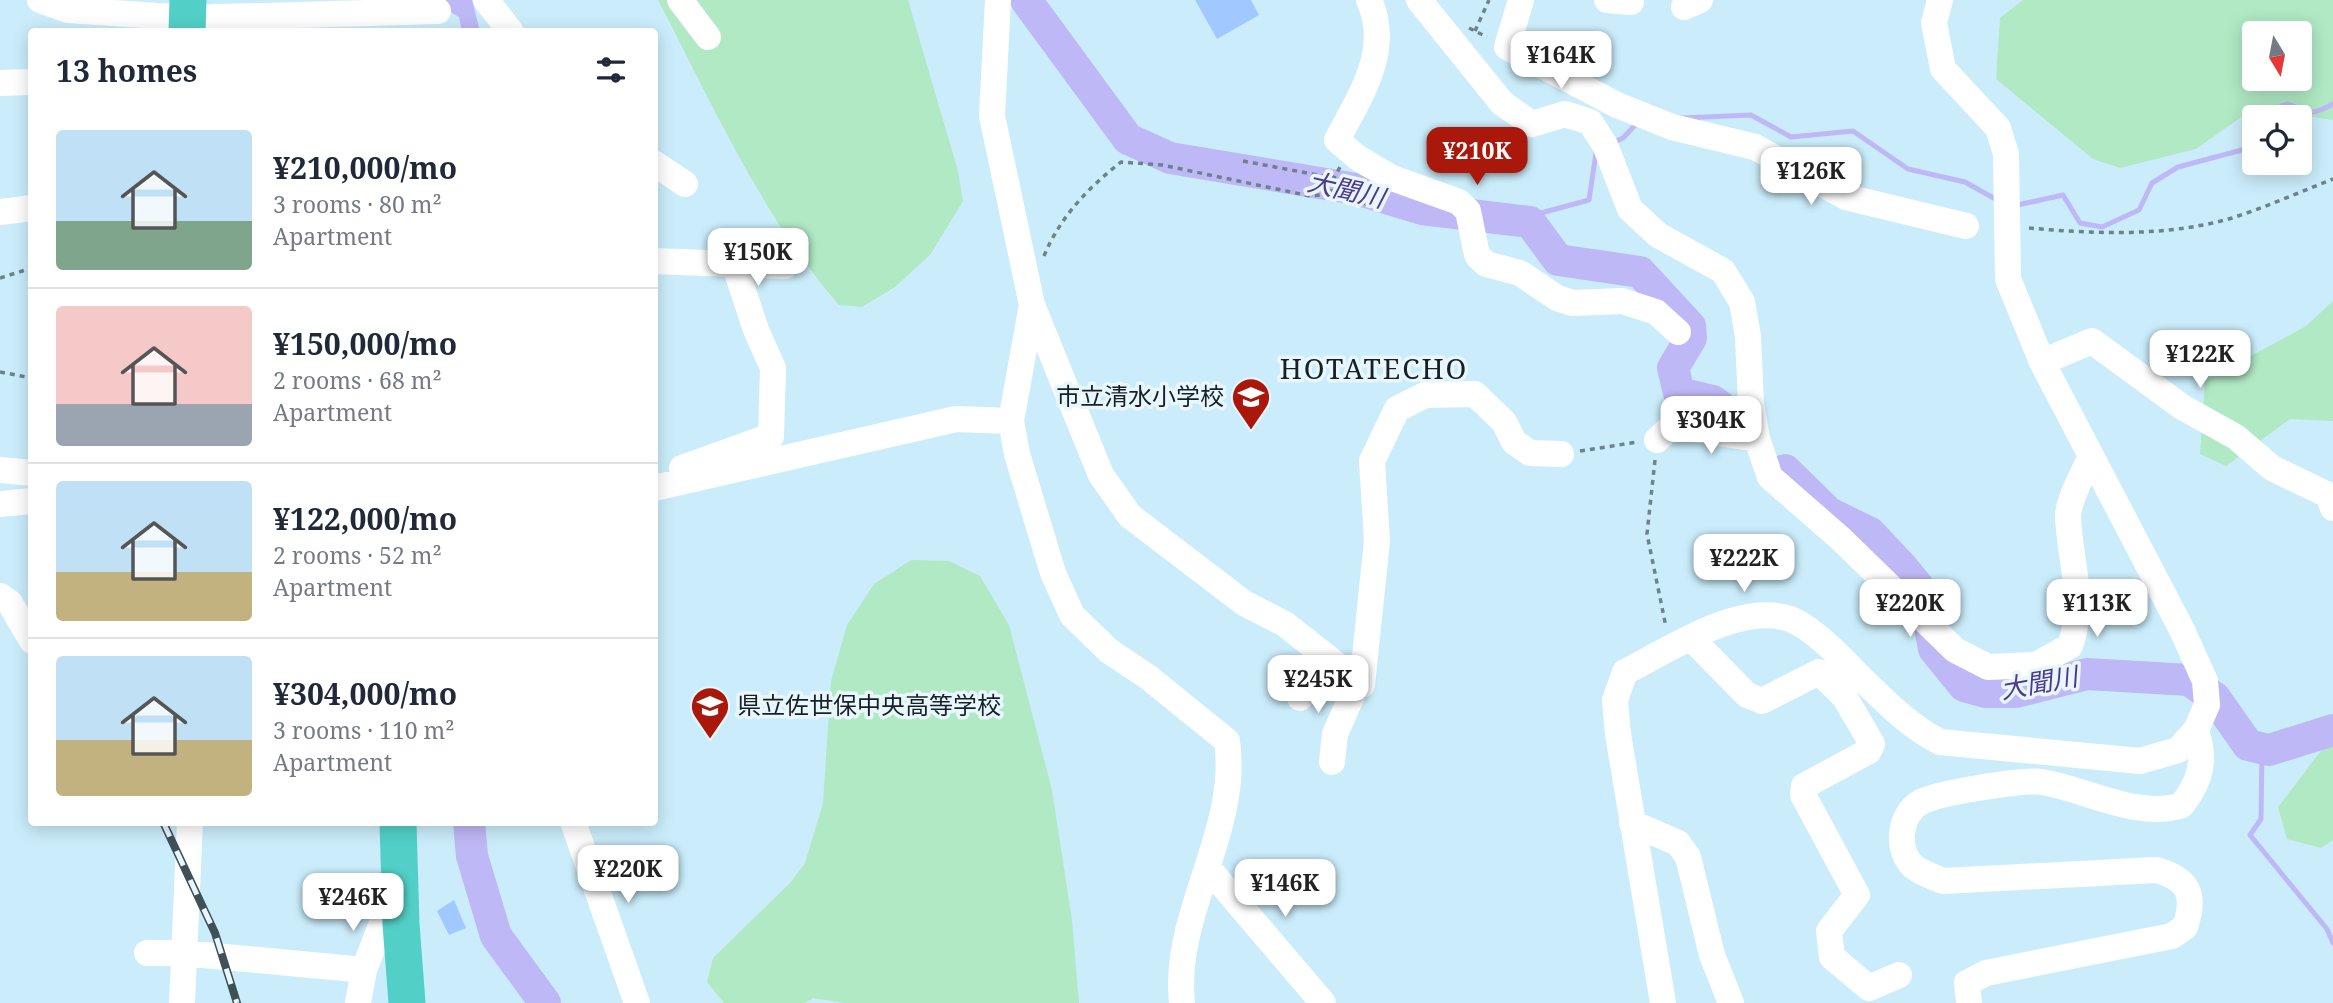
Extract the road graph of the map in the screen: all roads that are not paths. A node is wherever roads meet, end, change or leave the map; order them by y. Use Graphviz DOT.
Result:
graph roads {
  1 [pos="40,0"];
  2 [pos="484,0"];
  3 [pos="680,0"];
  4 [pos="998,0"];
  5 [pos="1369,0"];
  6 [pos="1419,0"];
  7 [pos="1521,0"];
  8 [pos="1940,0"];
  9 [pos="69,14"];
  10 [pos="439,14"];
  11 [pos="401,15"];
  12 [pos="188,16"];
  13 [pos="309,24"];
  14 [pos="489,28"];
  15 [pos="508,28"];
  16 [pos="708,37"];
  17 [pos="28,82"];
  18 [pos="0,83"];
  19 [pos="658,166"];
  20 [pos="685,184"];
  21 [pos="28,208"];
  22 [pos="0,212"];
  23 [pos="1966,226"];
  24 [pos="658,261"];
  25 [pos="734,262"];
  26 [pos="785,266"];
  27 [pos="1030,296"];
  28 [pos="1678,332"];
  29 [pos="2042,362"];
  30 [pos="1012,421"];
  31 [pos="1665,433"];
  32 [pos="1757,439"];
  33 [pos="1560,454"];
  34 [pos="2091,456"];
  35 [pos="0,470"];
  36 [pos="28,473"];
  37 [pos="658,484"];
  38 [pos="658,486"];
  39 [pos="28,501"];
  40 [pos="0,504"];
  41 [pos="2333,509"];
  42 [pos="0,596"];
  43 [pos="28,633"];
  44 [pos="1697,635"];
  45 [pos="1330,662"];
  46 [pos="1358,682"];
  47 [pos="1300,698"];
  48 [pos="2196,730"];
  49 [pos="1332,761"];
  50 [pos="1632,823"];
  51 [pos="190,826"];
  52 [pos="398,826"];
  53 [pos="574,826"];
  54 [pos="1208,868"];
  55 [pos="401,924"];
  56 [pos="147,953"];
  57 [pos="183,953"];
  58 [pos="365,970"];
  59 [pos="1899,975"];
  60 [pos="182,1003"];
  61 [pos="358,1003"];
  62 [pos="407,1003"];
  63 [pos="637,1003"];
  64 [pos="1182,1003"];
  65 [pos="1324,1003"];
  66 [pos="1662,1003"];
  67 [pos="1731,1003"];
  68 [pos="1969,1003"];
  1 -- 9 [label="street"];
  2 -- 14 [label="street"];
  2 -- 15 [label="street"];
  3 -- 16 [label="street"];
  4 -- 27 [label="street"];
  5 -- 28 [label="street"];
  6 -- 32 [label="street"];
  7 -- 23 [label="street"];
  8 -- 29 [label="street"];
  9 -- 12 [label="street"];
  10 -- 11 [label="street"];
  11 -- 13 [label="street"];
  12 -- 13 [label="street"];
  17 -- 18 [label="street"];
  19 -- 20 [label="street"];
  21 -- 22 [label="street"];
  24 -- 25 [label="street"];
  25 -- 26 [label="street"];
  25 -- 37 [label="street"];
  27 -- 30 [label="street"];
  27 -- 45 [label="street"];
  29 -- 34 [label="street"];
  29 -- 41 [label="street"];
  30 -- 38 [label="street"];
  30 -- 54 [label="street"];
  31 -- 32 [label="street"];
  32 -- 34 [label="street"];
  33 -- 46 [label="street"];
  34 -- 48 [label="street"];
  35 -- 36 [label="street"];
  39 -- 40 [label="street"];
  42 -- 43 [label="street"];
  44 -- 48 [label="street"];
  44 -- 50 [label="street"];
  44 -- 59 [label="street"];
  45 -- 46 [label="street"];
  45 -- 47 [label="street"];
  46 -- 49 [label="street"];
  48 -- 68 [label="street"];
  50 -- 66 [label="street"];
  50 -- 67 [label="street"];
  51 -- 57 [label="street"];
  52 -- 55 [label="highway"];
  53 -- 63 [label="street"];
  54 -- 64 [label="street"];
  54 -- 65 [label="street"];
  55 -- 58 [label="street"];
  55 -- 62 [label="highway"];
  56 -- 57 [label="street"];
  57 -- 58 [label="street"];
  57 -- 60 [label="street"];
  58 -- 61 [label="street"];
}
